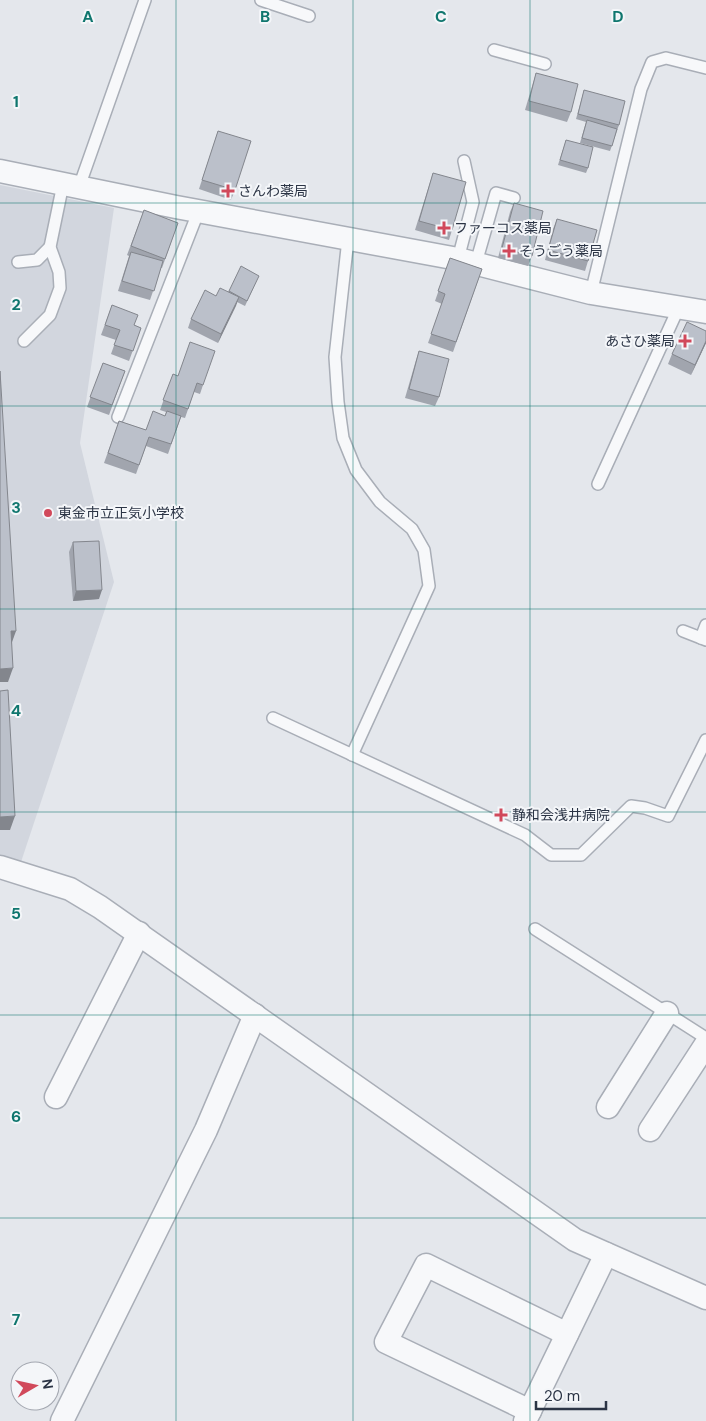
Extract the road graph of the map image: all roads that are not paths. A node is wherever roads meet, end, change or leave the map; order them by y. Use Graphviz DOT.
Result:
graph roads {
  1 [pos="145,0"];
  2 [pos="261,0"];
  3 [pos="309,16"];
  4 [pos="494,50"];
  5 [pos="545,64"];
  6 [pos="706,68"];
  7 [pos="464,161"];
  8 [pos="0,172"];
  9 [pos="71,185"];
  10 [pos="514,198"];
  11 [pos="199,210"];
  12 [pos="348,239"];
  13 [pos="50,247"];
  14 [pos="467,261"];
  15 [pos="18,262"];
  16 [pos="591,293"];
  17 [pos="679,307"];
  18 [pos="706,312"];
  19 [pos="24,341"];
  20 [pos="118,417"];
  21 [pos="598,484"];
  22 [pos="706,626"];
  23 [pos="683,631"];
  24 [pos="703,639"];
  25 [pos="273,718"];
  26 [pos="706,740"];
  27 [pos="352,755"];
  28 [pos="0,867"];
  29 [pos="535,929"];
  30 [pos="139,933"];
  31 [pos="667,1013"];
  32 [pos="255,1015"];
  33 [pos="706,1038"];
  34 [pos="706,1044"];
  35 [pos="56,1098"];
  36 [pos="608,1107"];
  37 [pos="650,1130"];
  38 [pos="606,1254"];
  39 [pos="706,1298"];
  40 [pos="568,1334"];
  41 [pos="528,1416"];
  42 [pos="62,1421"];
  1 -- 9 [label="lane"];
  2 -- 3 [label="lane"];
  4 -- 5 [label="lane"];
  6 -- 16 [label="lane"];
  7 -- 14 [label="lane"];
  8 -- 9 [label="street"];
  9 -- 11 [label="street"];
  9 -- 13 [label="lane"];
  10 -- 14 [label="lane"];
  11 -- 12 [label="street"];
  11 -- 20 [label="lane"];
  12 -- 14 [label="street"];
  12 -- 27 [label="lane"];
  13 -- 15 [label="lane"];
  13 -- 19 [label="lane"];
  14 -- 16 [label="street"];
  16 -- 17 [label="street"];
  17 -- 18 [label="street"];
  17 -- 21 [label="lane"];
  22 -- 24 [label="lane"];
  23 -- 24 [label="lane"];
  25 -- 27 [label="lane"];
  26 -- 27 [label="lane"];
  28 -- 30 [label="street"];
  29 -- 31 [label="lane"];
  30 -- 32 [label="street"];
  30 -- 35 [label="street"];
  31 -- 33 [label="lane"];
  31 -- 36 [label="street"];
  32 -- 38 [label="street"];
  32 -- 42 [label="street"];
  34 -- 37 [label="street"];
  38 -- 39 [label="street"];
  38 -- 40 [label="street"];
  40 -- 41 [label="street"];
  40 -- 41 [label="street"];
}
